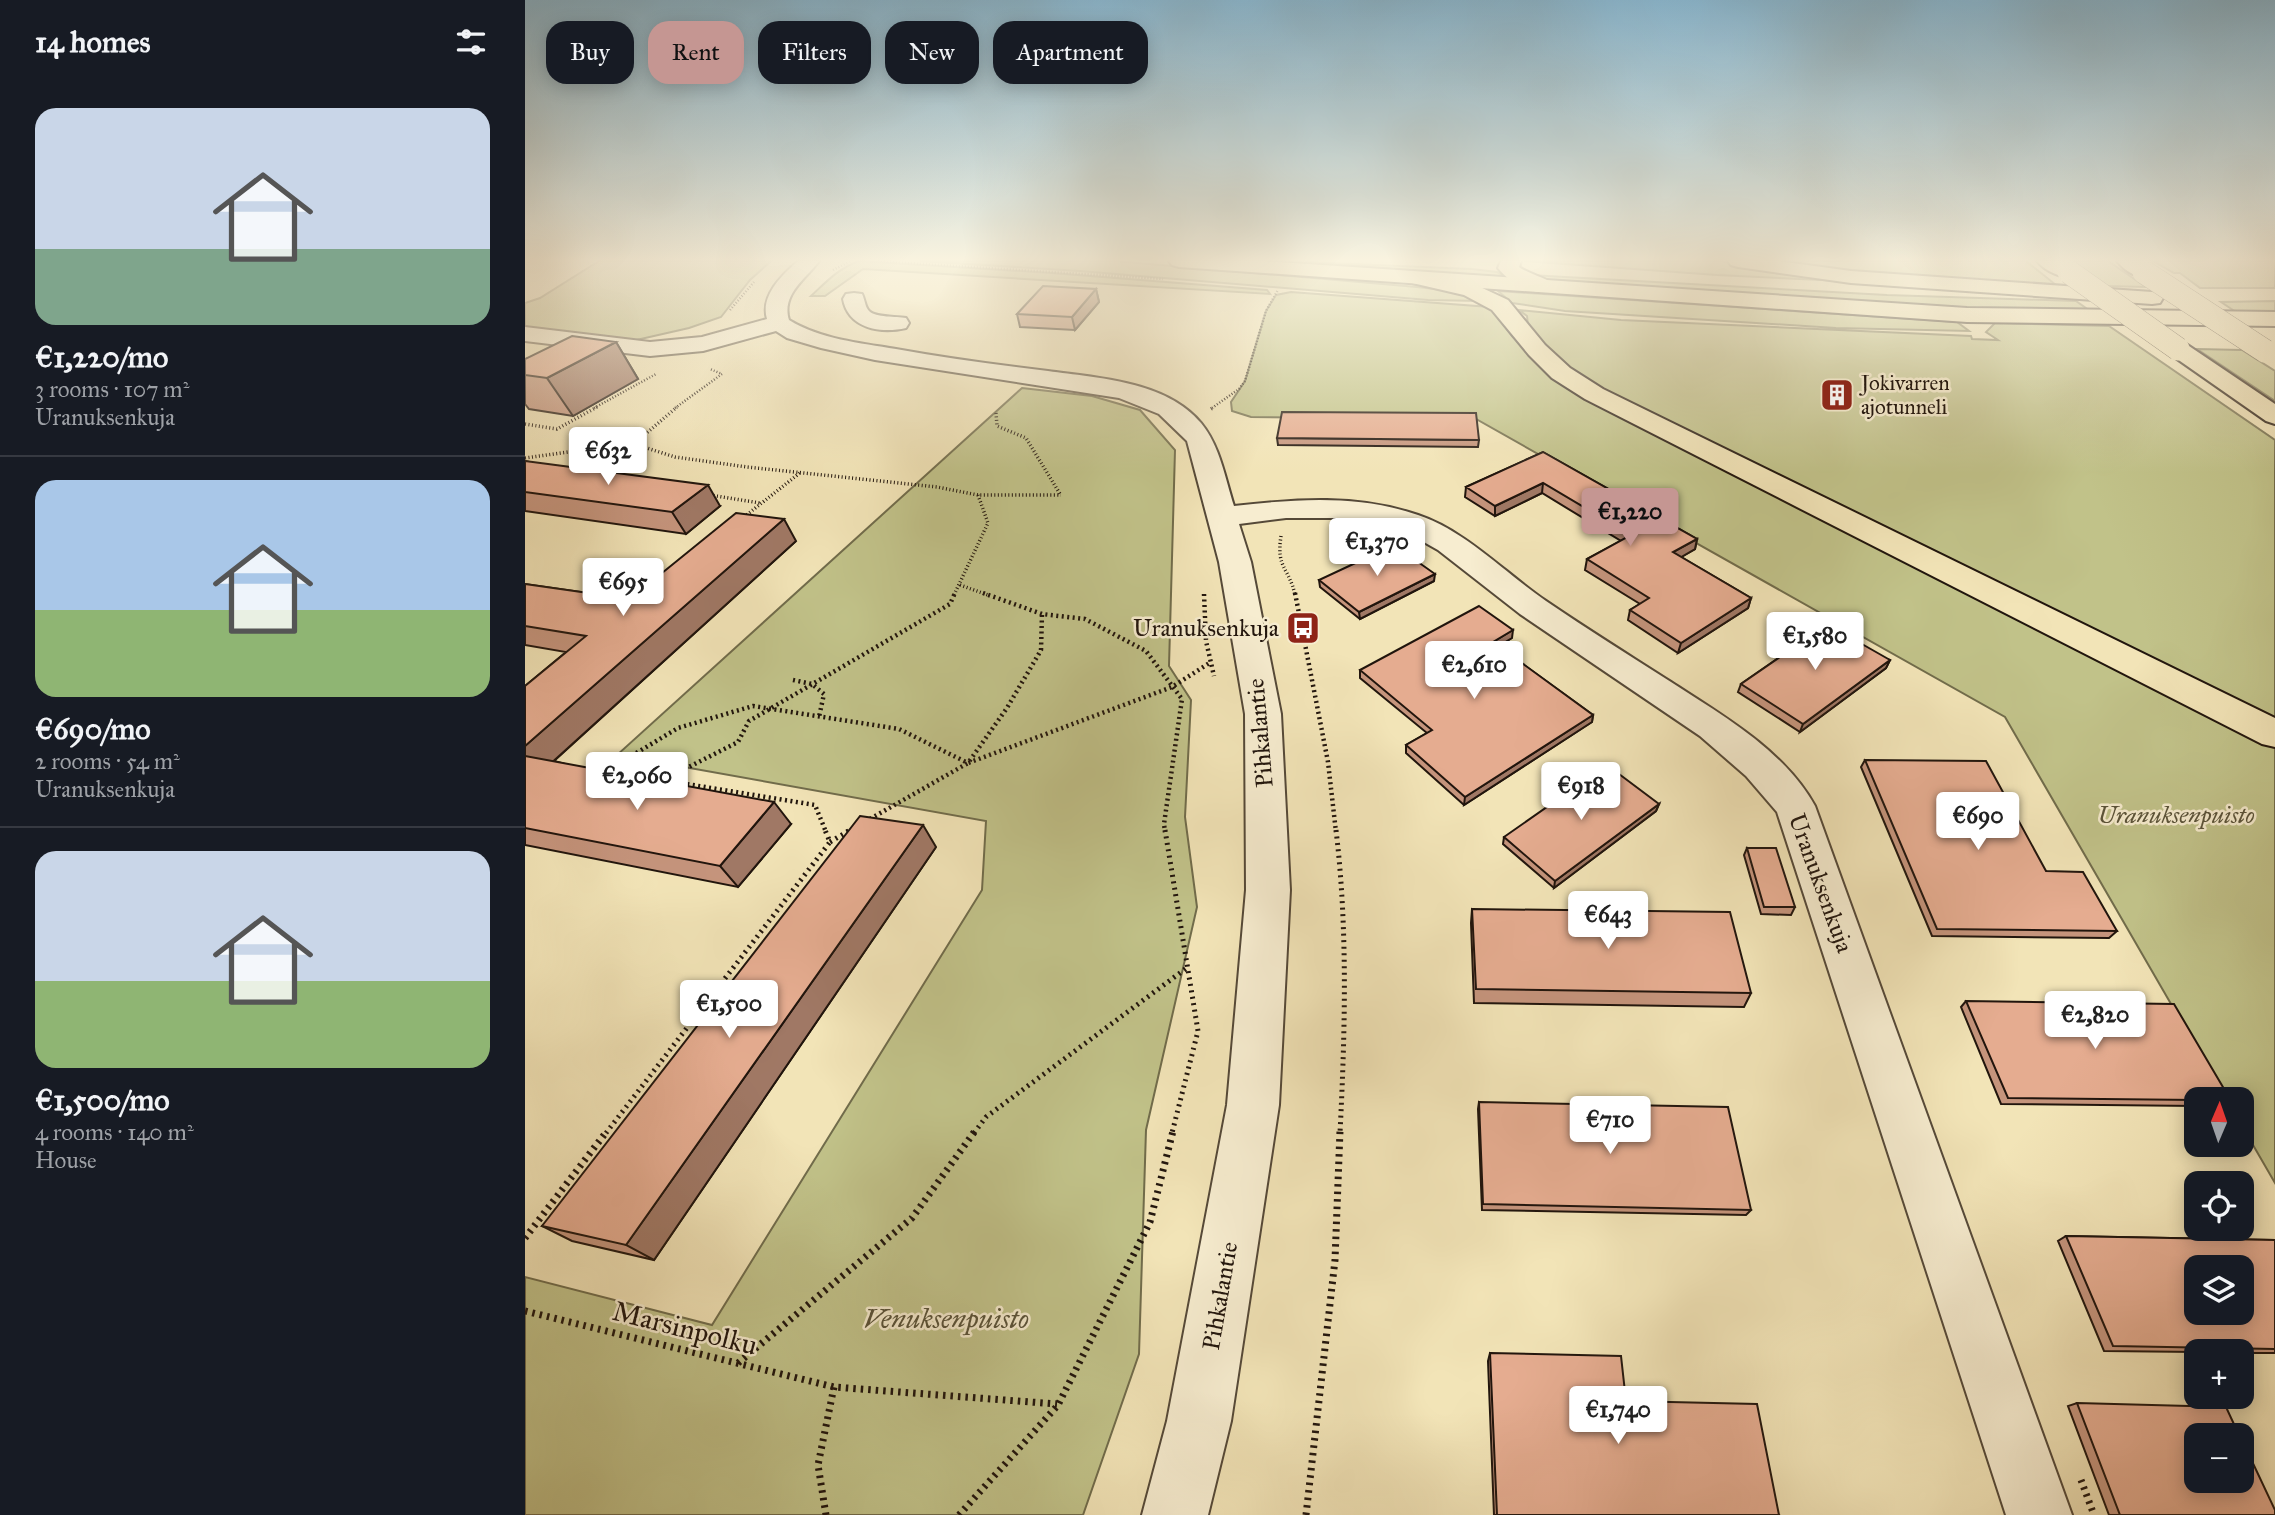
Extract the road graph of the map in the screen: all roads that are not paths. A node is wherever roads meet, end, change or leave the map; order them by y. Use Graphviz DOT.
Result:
graph roads {
  1 [pos="748,332"];
  2 [pos="789,332"];
  3 [pos="1522,332"];
  4 [pos="2154,332"];
  5 [pos="2237,332"];
  6 [pos="525,334"];
  7 [pos="2272,354"];
  8 [pos="2275,416"];
  9 [pos="1220,516"];
  10 [pos="2275,734"];
  11 [pos="1175,1515"];
  12 [pos="2039,1515"];
  1 -- 6 [label="street"];
  2 -- 9 [label="street, Pihkalantie"];
  3 -- 10 [label="main road"];
  4 -- 8 [label="main road, bridge"];
  5 -- 7 [label="main road, bridge"];
  9 -- 11 [label="street, Pihkalantie"];
  9 -- 12 [label="street, Uranuksenkuja"];
}
